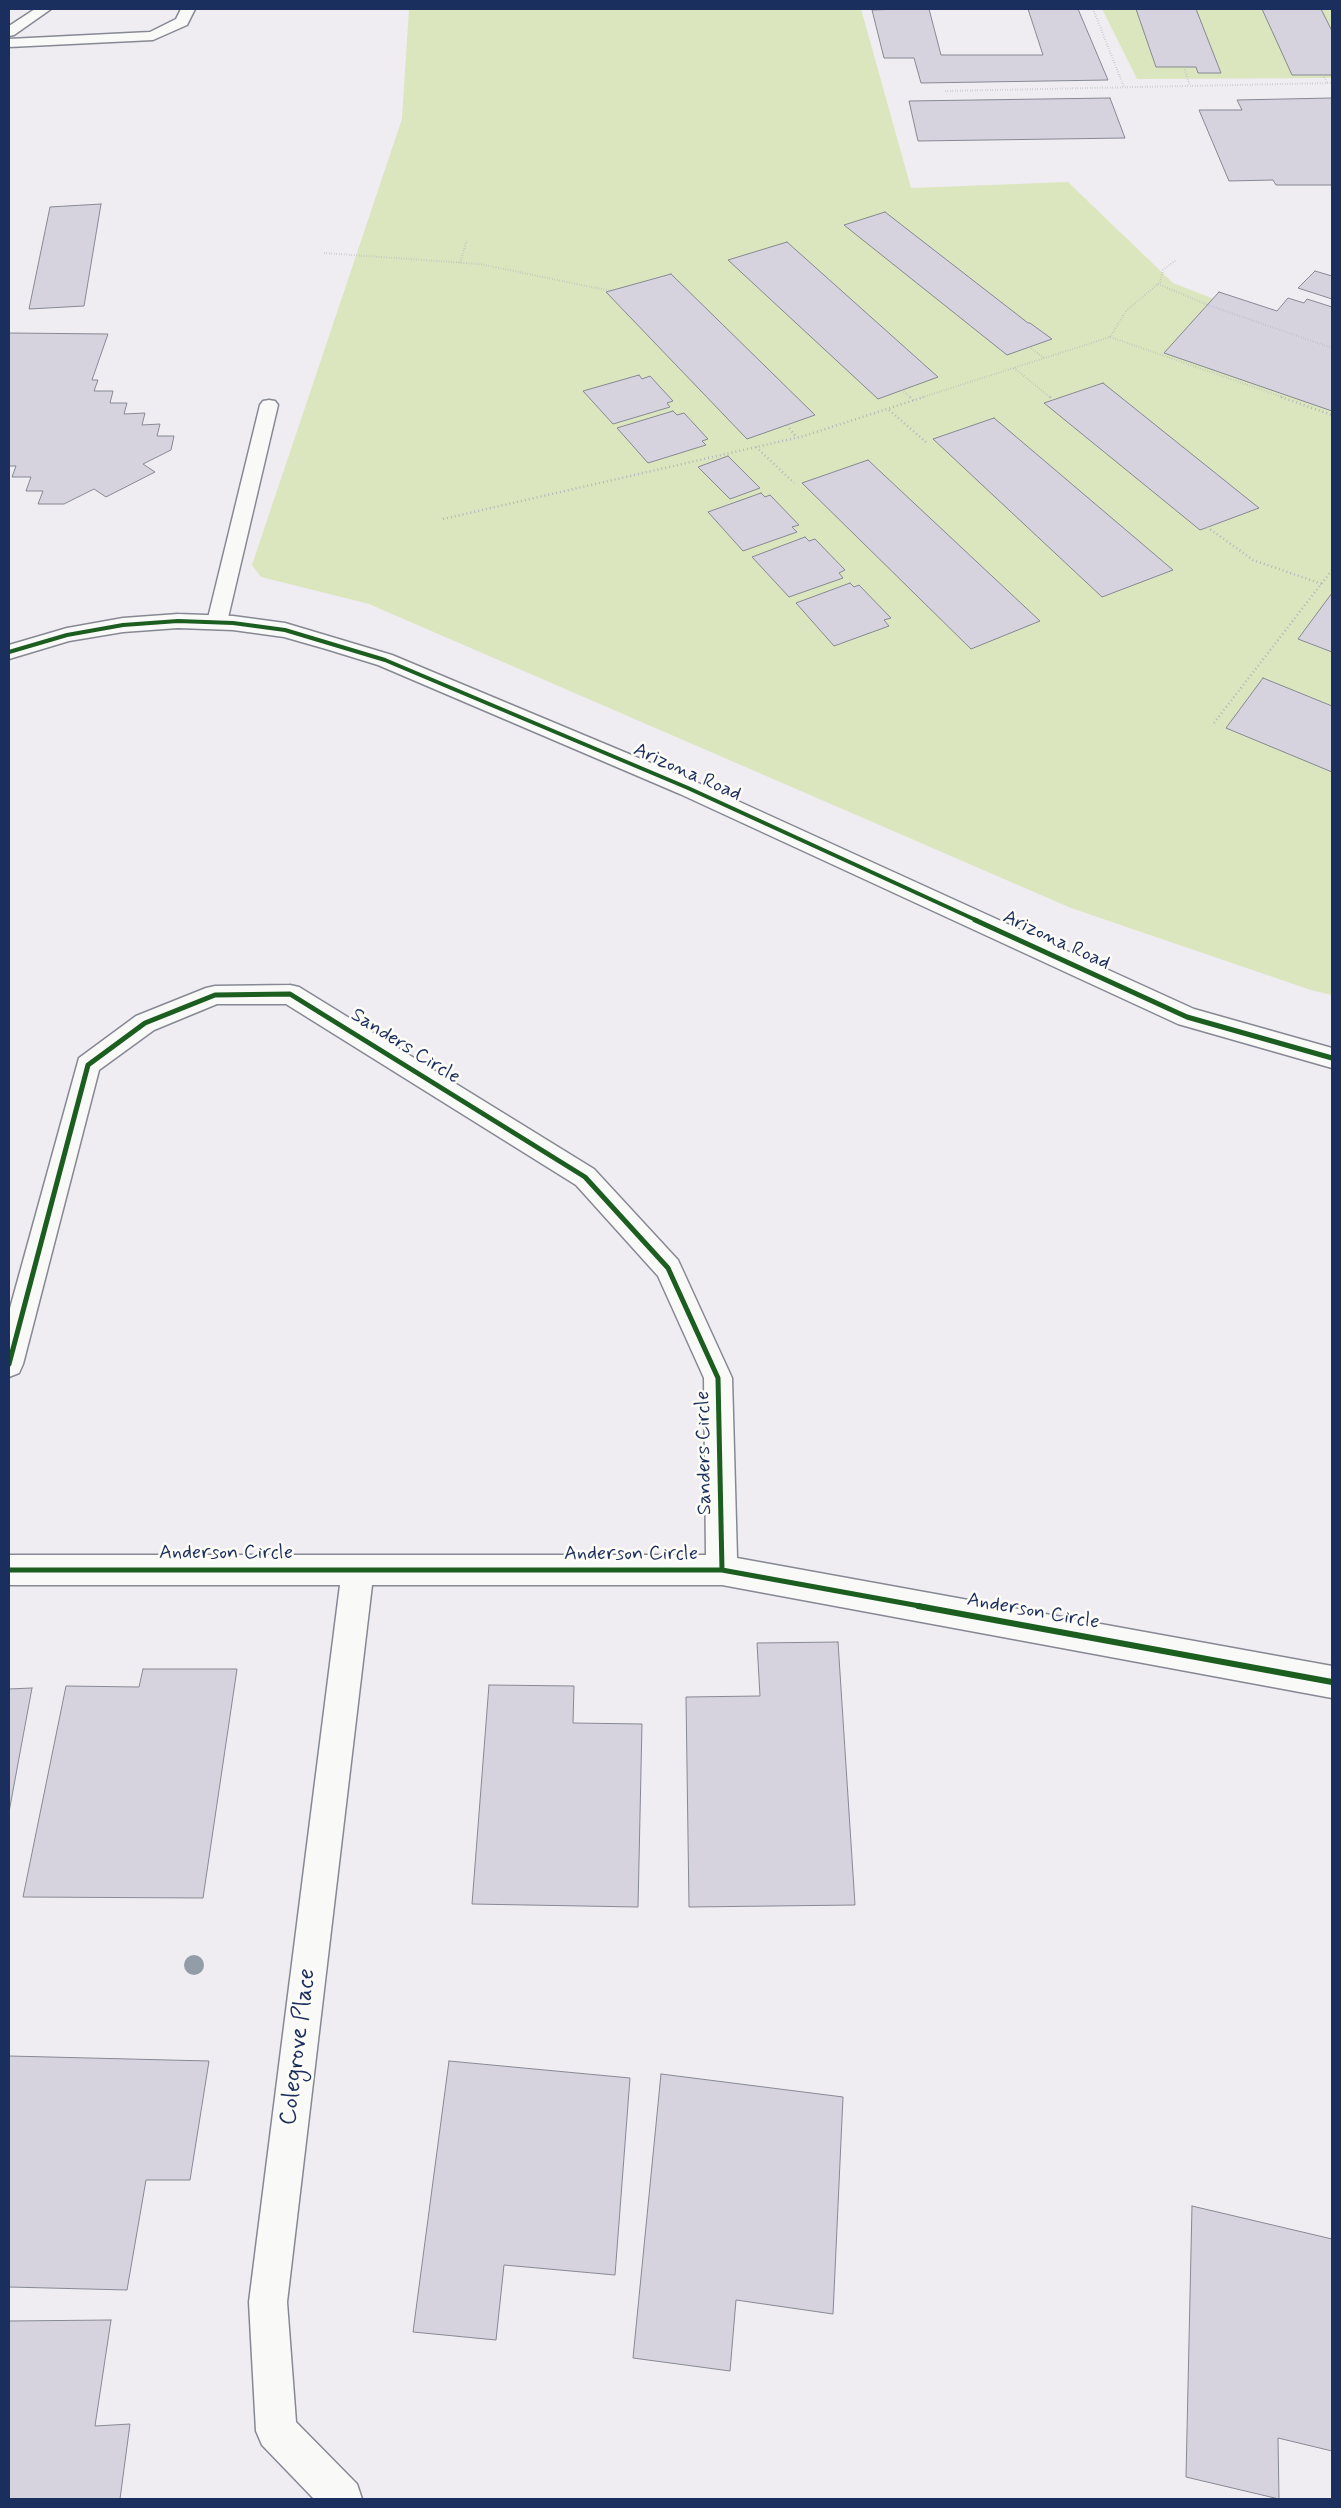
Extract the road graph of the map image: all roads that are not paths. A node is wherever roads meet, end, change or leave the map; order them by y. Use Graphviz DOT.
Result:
graph roads {
  1 [pos="44,9"];
  2 [pos="188,9"];
  3 [pos="9,32"];
  4 [pos="9,43"];
  5 [pos="269,405"];
  6 [pos="217,622"];
  7 [pos="9,652"];
  8 [pos="1332,1058"];
  9 [pos="9,1364"];
  10 [pos="358,1569"];
  11 [pos="9,1570"];
  12 [pos="722,1570"];
  13 [pos="1332,1682"];
  14 [pos="342,2499"];
  1 -- 3 [label="street"];
  2 -- 4 [label="street"];
  5 -- 6 [label="street"];
  6 -- 7 [label="street, Arizona Road"];
  6 -- 8 [label="street, Arizona Road"];
  9 -- 12 [label="street, Sanders Circle"];
  10 -- 11 [label="street, Anderson Circle"];
  10 -- 12 [label="street, Anderson Circle"];
  10 -- 14 [label="street, Colegrove Place"];
  12 -- 13 [label="street, Anderson Circle"];
}
